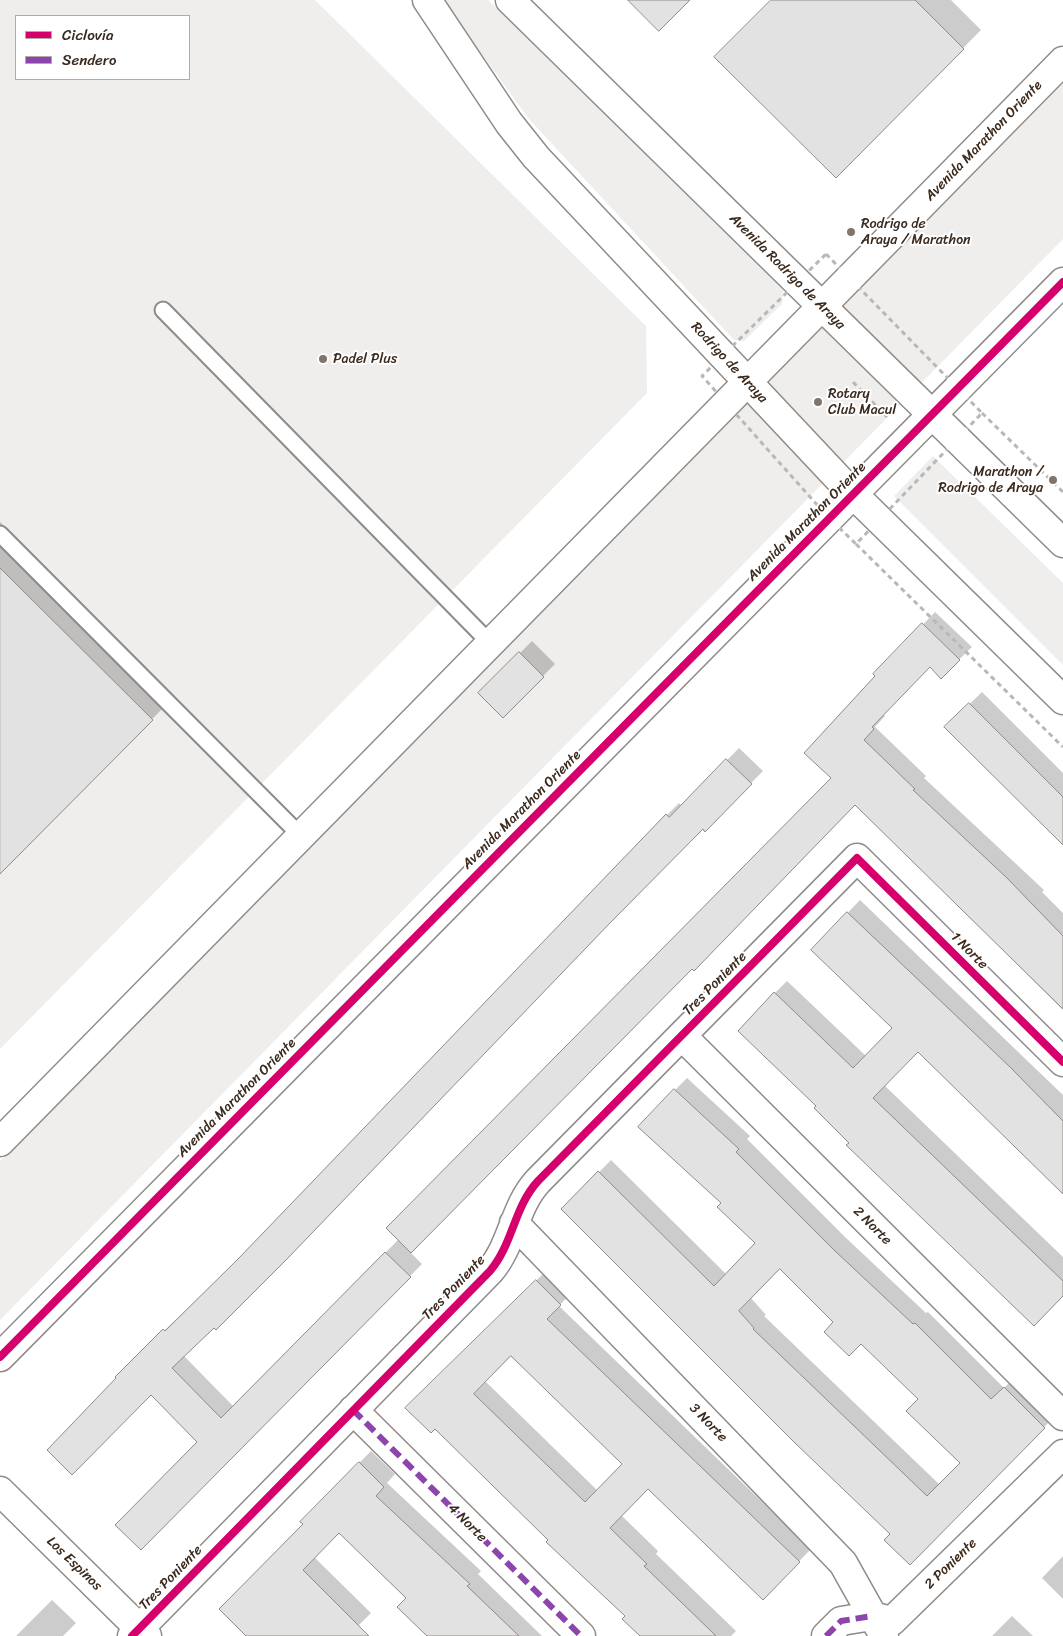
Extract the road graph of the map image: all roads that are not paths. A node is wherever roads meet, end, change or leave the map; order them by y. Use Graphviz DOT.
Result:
graph roads {
  1 [pos="426,0"];
  2 [pos="510,0"];
  3 [pos="1063,61"];
  4 [pos="1063,282"];
  5 [pos="822,307"];
  6 [pos="163,310"];
  7 [pos="747,382"];
  8 [pos="932,414"];
  9 [pos="852,493"];
  10 [pos="0,534"];
  11 [pos="1063,543"];
  12 [pos="490,643"];
  13 [pos="1063,700"];
  14 [pos="301,836"];
  15 [pos="857,858"];
  16 [pos="682,1036"];
  17 [pos="1063,1062"];
  18 [pos="0,1142"];
  19 [pos="514,1223"];
  20 [pos="0,1357"];
  21 [pos="353,1410"];
  22 [pos="1063,1416"];
  23 [pos="1060,1463"];
  24 [pos="0,1491"];
  25 [pos="878,1626"];
  26 [pos="140,1633"];
  27 [pos="581,1636"];
  28 [pos="826,1636"];
  1 -- 7 [label="street, Rodrigo de Araya"];
  2 -- 5 [label="street, Avenida Rodrigo de Araya"];
  3 -- 5 [label="street, Avenida Marathon Oriente"];
  4 -- 8 [label="street, Avenida Marathon Oriente"];
  5 -- 7 [label="street, Avenida Marathon Oriente"];
  5 -- 8 [label="street, Avenida Rodrigo de Araya"];
  6 -- 12 [label="lane"];
  7 -- 9 [label="street, Rodrigo de Araya"];
  7 -- 12 [label="street, Avenida Marathon Oriente"];
  8 -- 9 [label="street, Avenida Marathon Oriente"];
  8 -- 11 [label="street, Avenida Rodrigo de Araya"];
  9 -- 13 [label="street, Rodrigo de Araya"];
  9 -- 20 [label="street, Avenida Marathon Oriente"];
  10 -- 14 [label="lane"];
  12 -- 14 [label="street, Avenida Marathon Oriente"];
  14 -- 18 [label="street, Avenida Marathon Oriente"];
  15 -- 16 [label="street, Tres Poniente"];
  15 -- 17 [label="street, 1 Norte"];
  16 -- 19 [label="street, Tres Poniente"];
  16 -- 22 [label="street, 2 Norte"];
  19 -- 21 [label="street, Tres Poniente"];
  19 -- 25 [label="street, 3 Norte"];
  21 -- 26 [label="street, Tres Poniente"];
  21 -- 27 [label="street, 4 Norte"];
  23 -- 25 [label="street, 2 Poniente"];
  24 -- 26 [label="street, Los Espinos"];
  25 -- 28 [label="street, 2 Poniente"];
}
